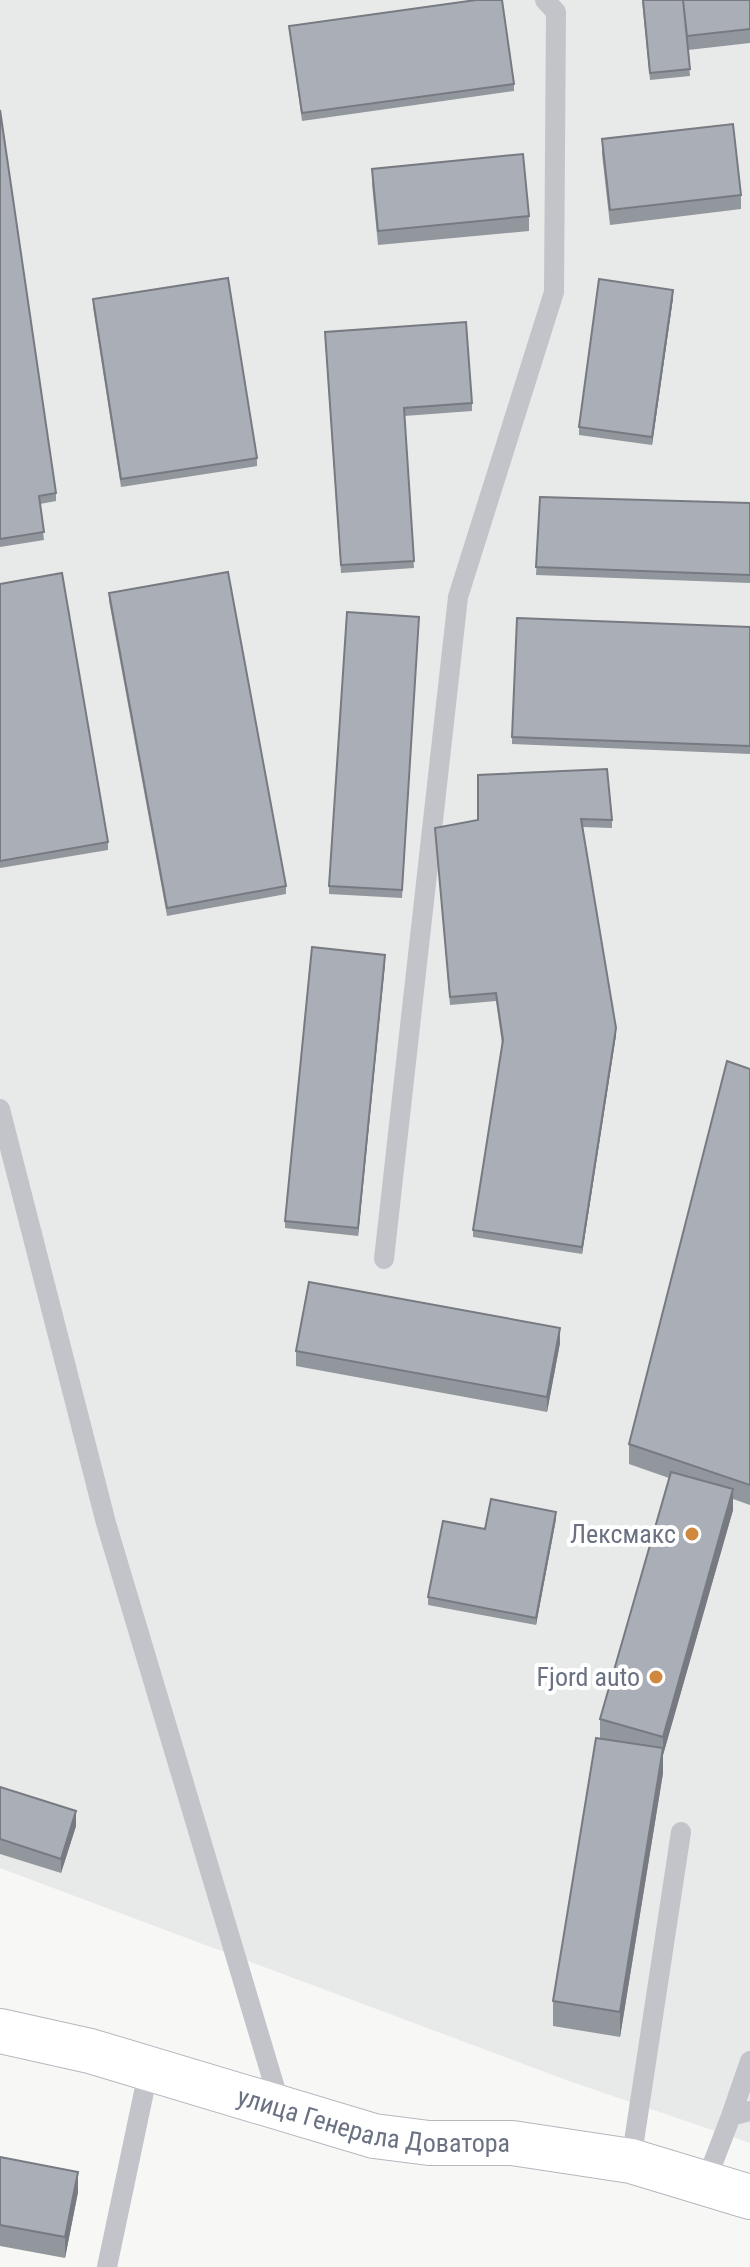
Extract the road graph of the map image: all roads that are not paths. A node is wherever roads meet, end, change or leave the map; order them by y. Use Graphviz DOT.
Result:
graph roads {
  1 [pos="545,0"];
  2 [pos="0,1109"];
  3 [pos="384,1259"];
  4 [pos="681,1832"];
  5 [pos="0,2031"];
  6 [pos="750,2061"];
  7 [pos="149,2068"];
  8 [pos="281,2108"];
  9 [pos="740,2114"];
  10 [pos="631,2161"];
  11 [pos="706,2181"];
  12 [pos="750,2197"];
  13 [pos="107,2267"];
  1 -- 3 [label="lane"];
  2 -- 8 [label="lane"];
  4 -- 10 [label="lane"];
  5 -- 7 [label="street, улица Генерала Доватора"];
  6 -- 9 [label="lane"];
  7 -- 8 [label="street, улица Генерала Доватора"];
  7 -- 13 [label="lane"];
  8 -- 10 [label="street, улица Генерала Доватора"];
  9 -- 11 [label="lane"];
  10 -- 11 [label="street, улица Генерала Доватора"];
  11 -- 12 [label="street, улица Генерала Доватора"];
}
